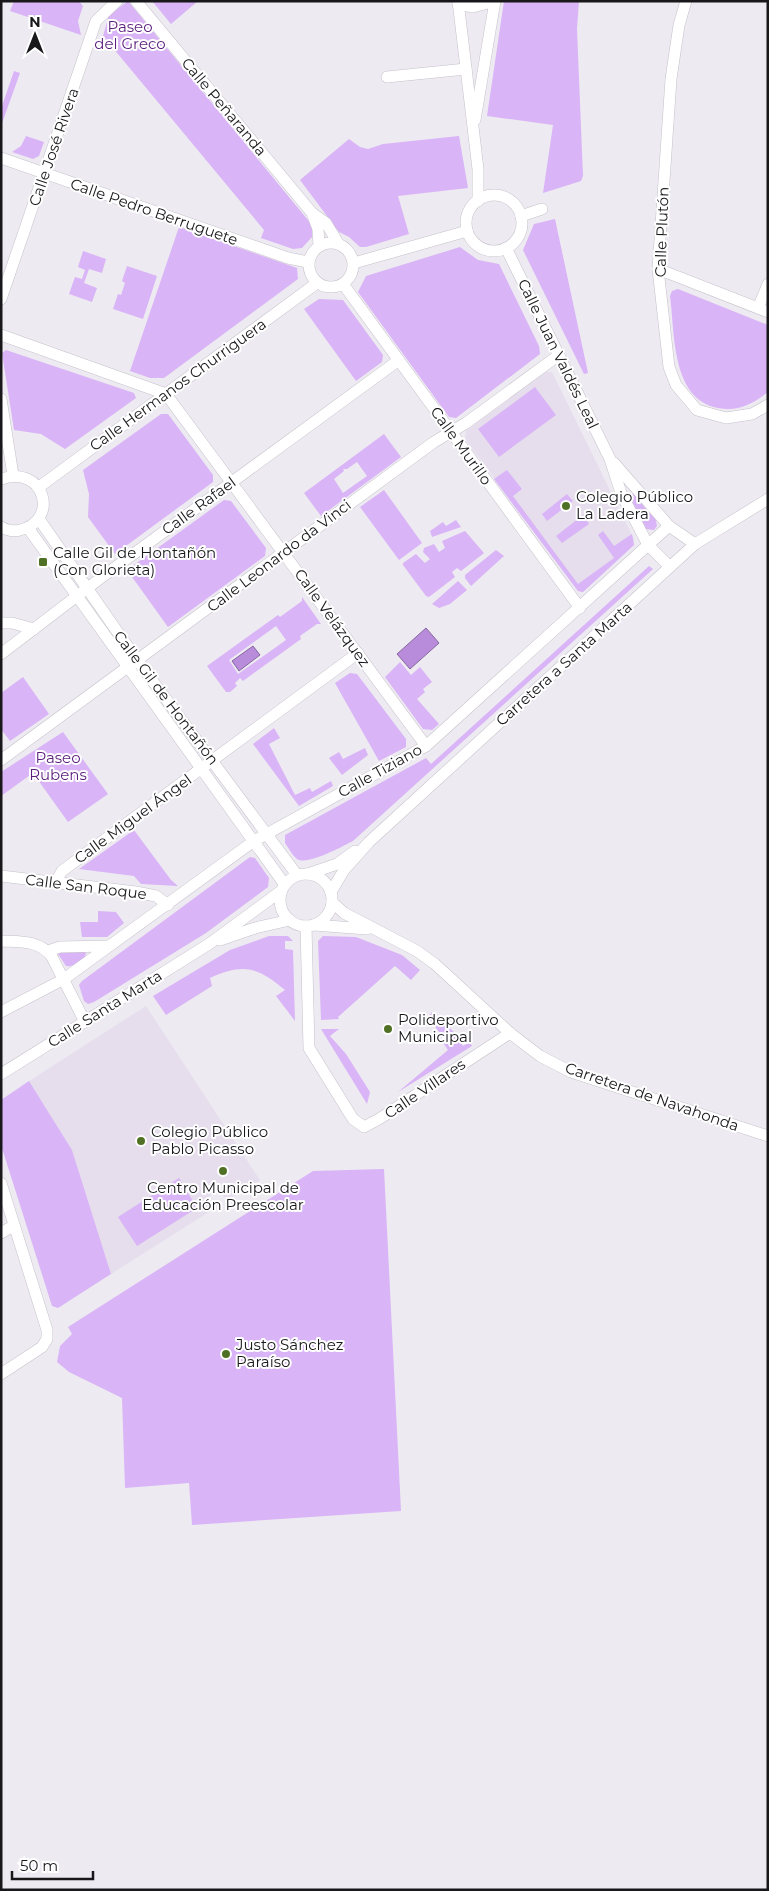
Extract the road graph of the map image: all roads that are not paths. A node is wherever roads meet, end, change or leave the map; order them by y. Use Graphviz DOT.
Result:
graph roads {
  1 [pos="117,1"];
  2 [pos="136,1"];
  3 [pos="495,1"];
  4 [pos="686,1"];
  5 [pos="458,2"];
  6 [pos="466,68"];
  7 [pos="387,77"];
  8 [pos="473,129"];
  9 [pos="1,158"];
  10 [pos="478,168"];
  11 [pos="45,174"];
  12 [pos="493,195"];
  13 [pos="478,200"];
  14 [pos="542,209"];
  15 [pos="312,213"];
  16 [pos="521,216"];
  17 [pos="467,231"];
  18 [pos="338,243"];
  19 [pos="319,245"];
  20 [pos="506,248"];
  21 [pos="308,262"];
  22 [pos="354,263"];
  23 [pos="658,270"];
  24 [pos="317,283"];
  25 [pos="343,284"];
  26 [pos="768,284"];
  27 [pos="1,299"];
  28 [pos="763,310"];
  29 [pos="1,335"];
  30 [pos="559,355"];
  31 [pos="398,360"];
  32 [pos="166,394"];
  33 [pos="1,399"];
  34 [pos="768,406"];
  35 [pos="450,431"];
  36 [pos="610,459"];
  37 [pos="13,475"];
  38 [pos="1,479"];
  39 [pos="232,481"];
  40 [pos="39,488"];
  41 [pos="768,499"];
  42 [pos="39,519"];
  43 [pos="669,526"];
  44 [pos="1,527"];
  45 [pos="28,528"];
  46 [pos="695,544"];
  47 [pos="648,545"];
  48 [pos="284,553"];
  49 [pos="670,567"];
  50 [pos="86,589"];
  51 [pos="77,597"];
  52 [pos="580,608"];
  53 [pos="1,623"];
  54 [pos="34,629"];
  55 [pos="358,653"];
  56 [pos="1,654"];
  57 [pos="137,660"];
  58 [pos="127,668"];
  59 [pos="426,746"];
  60 [pos="1,760"];
  61 [pos="213,760"];
  62 [pos="200,770"];
  63 [pos="266,834"];
  64 [pos="254,841"];
  65 [pos="369,842"];
  66 [pos="302,875"];
  67 [pos="1,876"];
  68 [pos="56,881"];
  69 [pos="283,888"];
  70 [pos="331,897"];
  71 [pos="168,905"];
  72 [pos="290,920"];
  73 [pos="310,925"];
  74 [pos="372,929"];
  75 [pos="1,941"];
  76 [pos="209,944"];
  77 [pos="111,946"];
  78 [pos="48,951"];
  79 [pos="64,979"];
  80 [pos="1,1012"];
  81 [pos="85,1022"];
  82 [pos="510,1033"];
  83 [pos="1,1074"];
  84 [pos="768,1136"];
  85 [pos="1,1183"];
  86 [pos="13,1226"];
  87 [pos="1,1233"];
  88 [pos="1,1374"];
  1 -- 11 [label="street, Calle José Rivera"];
  2 -- 15 [label="street, Calle Peñaranda"];
  3 -- 5 [label="street"];
  3 -- 8 [label="street"];
  4 -- 23 [label="street, Calle Plutón"];
  5 -- 6 [label="street"];
  6 -- 7 [label="street"];
  6 -- 8 [label="street"];
  8 -- 10 [label="street"];
  9 -- 11 [label="street, Calle Pedro Berruguete"];
  10 -- 12 [label="street"];
  10 -- 13 [label="street"];
  11 -- 21 [label="street, Calle Pedro Berruguete"];
  11 -- 27 [label="street, Calle José Rivera"];
  12 -- 13 [label="street"];
  12 -- 16 [label="street"];
  13 -- 17 [label="street"];
  14 -- 16 [label="street"];
  15 -- 18 [label="street, Calle Peñaranda"];
  15 -- 19 [label="street, Calle Peñaranda"];
  16 -- 20 [label="street"];
  17 -- 20 [label="street"];
  17 -- 22 [label="street"];
  18 -- 19 [label="street"];
  18 -- 22 [label="street"];
  19 -- 21 [label="street"];
  20 -- 30 [label="street, Calle Juan Valdés Leal"];
  21 -- 24 [label="street"];
  22 -- 25 [label="street"];
  23 -- 28 [label="street"];
  23 -- 34 [label="street, Calle Plutón"];
  24 -- 25 [label="street"];
  24 -- 32 [label="street, Calle Hermanos Churriguera"];
  25 -- 31 [label="street, Calle Murillo"];
  26 -- 28 [label="street"];
  29 -- 32 [label="street"];
  30 -- 35 [label="street, Calle Leonardo da Vinci"];
  30 -- 36 [label="street, Calle Juan Valdés Leal"];
  31 -- 35 [label="street, Calle Murillo"];
  31 -- 39 [label="street, Calle Rafael"];
  32 -- 39 [label="street, Calle Velázquez"];
  32 -- 40 [label="street, Calle Hermanos Churriguera"];
  33 -- 37 [label="street"];
  35 -- 48 [label="street, Calle Leonardo da Vinci"];
  35 -- 52 [label="street, Calle Murillo"];
  36 -- 43 [label="street, Calle Juan Valdés Leal"];
  36 -- 47 [label="street, Calle Juan Valdés Leal"];
  37 -- 38 [label="street"];
  37 -- 40 [label="street"];
  39 -- 48 [label="street, Calle Velázquez"];
  39 -- 50 [label="street, Calle Rafael"];
  40 -- 42 [label="street"];
  41 -- 46 [label="street, Carretera a Santa Marta"];
  42 -- 45 [label="street"];
  42 -- 50 [label="street, Calle Gil de Hontañón"];
  43 -- 46 [label="street, Calle Juan Valdés Leal"];
  43 -- 47 [label="street, Calle Tiziano"];
  44 -- 45 [label="street"];
  45 -- 51 [label="street, Calle Gil de Hontañón"];
  46 -- 49 [label="street, Carretera a Santa Marta"];
  47 -- 49 [label="street, Calle Juan Valdés Leal"];
  47 -- 52 [label="street, Calle Tiziano"];
  48 -- 55 [label="street, Calle Velázquez"];
  48 -- 57 [label="street, Calle Leonardo da Vinci"];
  49 -- 65 [label="street, Carretera a Santa Marta"];
  50 -- 51 [label="street, Calle Rafael"];
  50 -- 57 [label="street, Calle Gil de Hontañón"];
  51 -- 54 [label="street, Calle Rafael"];
  51 -- 58 [label="street, Calle Gil de Hontañón"];
  52 -- 59 [label="street, Calle Tiziano"];
  53 -- 54 [label="street"];
  54 -- 56 [label="street, Calle Rafael"];
  55 -- 59 [label="street, Calle Velázquez"];
  55 -- 61 [label="street, Calle Miguel Ángel"];
  57 -- 58 [label="street, Calle Leonardo da Vinci"];
  57 -- 61 [label="street, Calle Gil de Hontañón"];
  58 -- 60 [label="street, Calle Leonardo da Vinci"];
  58 -- 62 [label="street, Calle Gil de Hontañón"];
  59 -- 63 [label="street, Calle Tiziano"];
  61 -- 62 [label="street, Calle Miguel Ángel"];
  61 -- 63 [label="street, Calle Gil de Hontañón"];
  62 -- 64 [label="street, Calle Gil de Hontañón"];
  62 -- 68 [label="street, Calle Miguel Ángel"];
  63 -- 64 [label="street, Calle Tiziano"];
  63 -- 66 [label="street, Calle Gil de Hontañón"];
  64 -- 69 [label="street, Calle Gil de Hontañón"];
  64 -- 71 [label="street, Calle Tiziano"];
  65 -- 66 [label="street, Carretera a Santa Marta"];
  65 -- 70 [label="street, Carretera a Santa Marta"];
  66 -- 69 [label="street"];
  66 -- 70 [label="street"];
  67 -- 68 [label="street, Calle San Roque"];
  68 -- 71 [label="street, Calle San Roque"];
  69 -- 72 [label="street"];
  69 -- 76 [label="street, Calle Santa Marta"];
  70 -- 73 [label="street"];
  70 -- 74 [label="street, Carretera de Navahonda"];
  71 -- 77 [label="street, Calle Tiziano"];
  72 -- 73 [label="street"];
  72 -- 76 [label="street, Calle Santa Marta"];
  73 -- 74 [label="street, Carretera de Navahonda"];
  73 -- 82 [label="street, Calle Villares"];
  74 -- 82 [label="street, Carretera de Navahonda"];
  75 -- 78 [label="street"];
  76 -- 81 [label="street, Calle Santa Marta"];
  77 -- 78 [label="street"];
  77 -- 79 [label="street, Calle Tiziano"];
  78 -- 79 [label="street"];
  79 -- 80 [label="street, Calle Tiziano"];
  79 -- 81 [label="street"];
  81 -- 83 [label="street, Calle Santa Marta"];
  82 -- 84 [label="street, Carretera de Navahonda"];
  85 -- 86 [label="street"];
  86 -- 87 [label="street"];
  86 -- 88 [label="street"];
}
